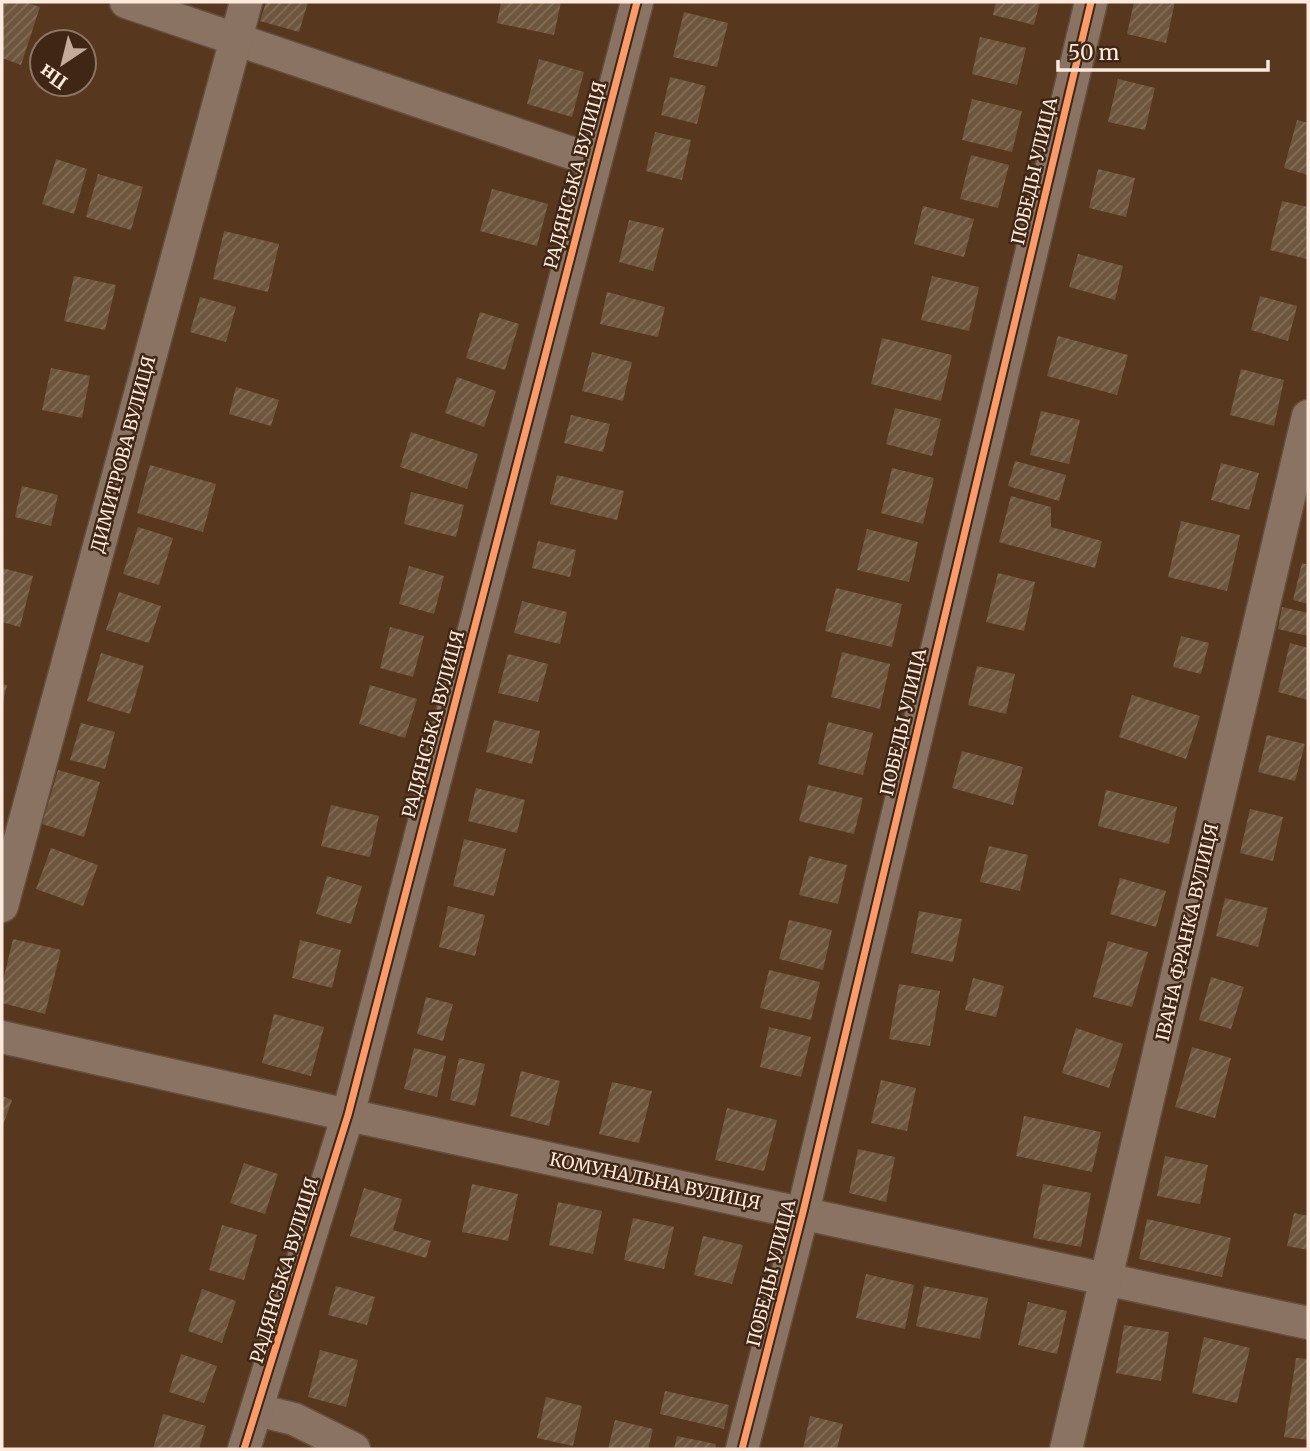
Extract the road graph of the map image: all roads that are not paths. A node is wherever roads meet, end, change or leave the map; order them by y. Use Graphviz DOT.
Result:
graph roads {
  1 [pos="126,2"];
  2 [pos="246,2"];
  3 [pos="637,2"];
  4 [pos="1091,2"];
  5 [pos="235,40"];
  6 [pos="595,161"];
  7 [pos="1308,416"];
  8 [pos="2,906"];
  9 [pos="2,1037"];
  10 [pos="348,1115"];
  11 [pos="803,1212"];
  12 [pos="1105,1279"];
  13 [pos="1308,1323"];
  14 [pos="257,1410"];
  15 [pos="244,1449"];
  16 [pos="354,1449"];
  17 [pos="742,1449"];
  18 [pos="1066,1449"];
  1 -- 5 [label="street"];
  2 -- 5 [label="street, ДИМИТРОВА ВУЛИЦЯ"];
  3 -- 6 [label="street, РАДЯНСЬКА ВУЛИЦЯ"];
  4 -- 11 [label="street, ПОБЕДЫ УЛИЦА"];
  5 -- 6 [label="street"];
  5 -- 8 [label="street, ДИМИТРОВА ВУЛИЦЯ"];
  6 -- 10 [label="street, РАДЯНСЬКА ВУЛИЦЯ"];
  7 -- 12 [label="street, ІВАНА ФРАНКА ВУЛИЦЯ"];
  9 -- 10 [label="street, КОМУНАЛЬНА ВУЛИЦЯ"];
  10 -- 11 [label="street, КОМУНАЛЬНА ВУЛИЦЯ"];
  10 -- 14 [label="street, РАДЯНСЬКА ВУЛИЦЯ"];
  11 -- 12 [label="street, КОМУНАЛЬНА ВУЛИЦЯ"];
  11 -- 17 [label="street, ПОБЕДЫ УЛИЦА"];
  12 -- 13 [label="street, КОМУНАЛЬНА ВУЛИЦЯ"];
  12 -- 18 [label="street, ІВАНА ФРАНКА ВУЛИЦЯ"];
  14 -- 15 [label="street, РАДЯНСЬКА ВУЛИЦЯ"];
  14 -- 16 [label="street"];
}
